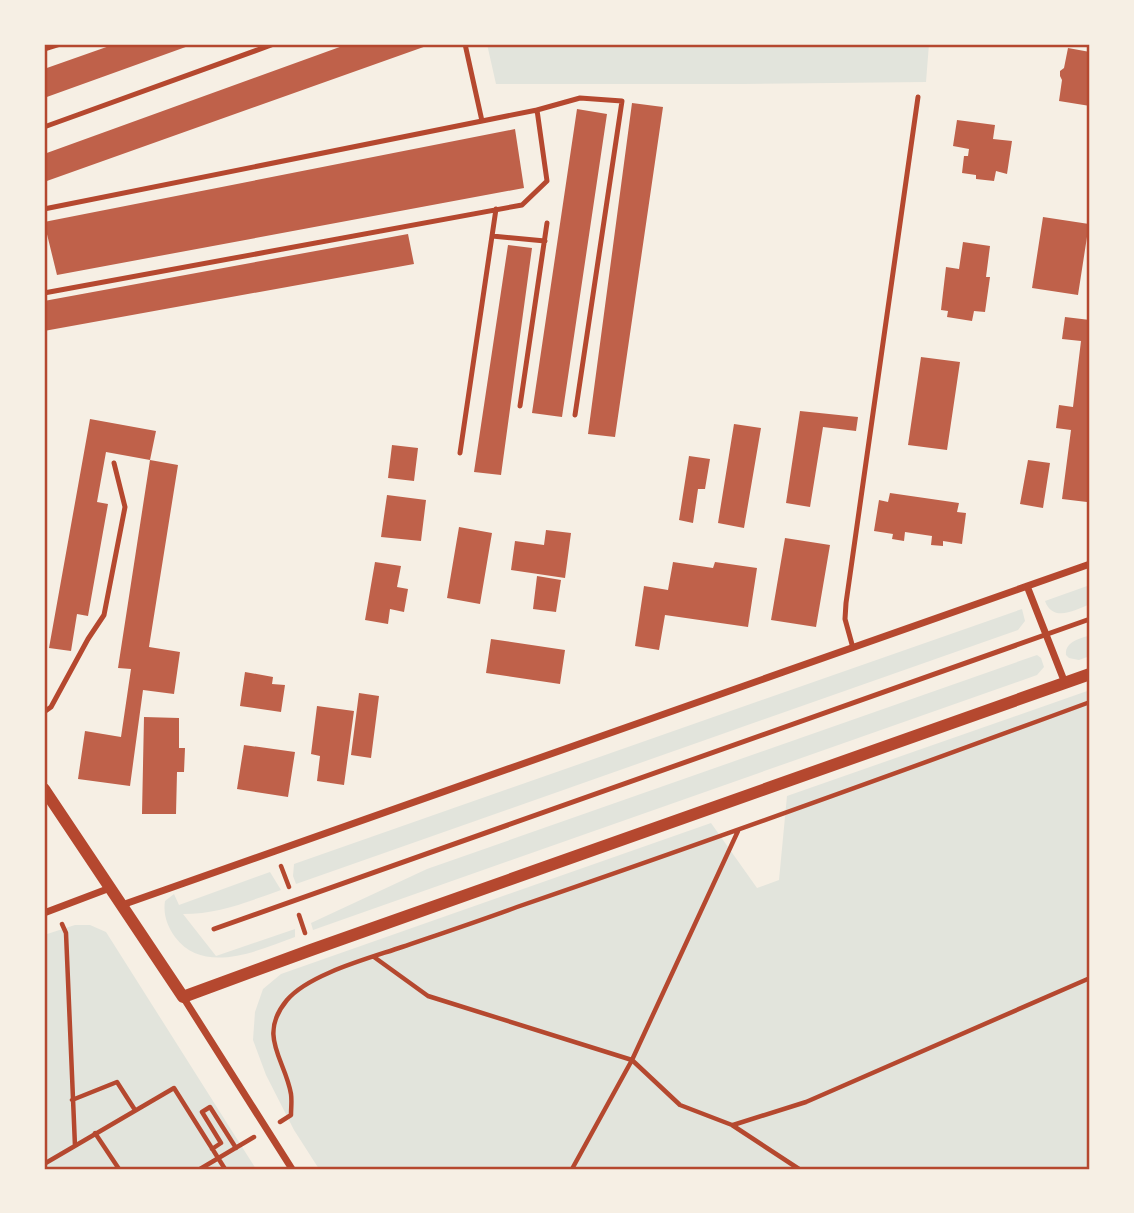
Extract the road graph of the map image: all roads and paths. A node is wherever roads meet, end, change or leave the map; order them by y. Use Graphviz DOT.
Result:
graph roads {
  1 [pos="60,44"];
  2 [pos="274,44"];
  3 [pos="465,44"];
  4 [pos="44,49"];
  5 [pos="918,97"];
  6 [pos="537,110"];
  7 [pos="482,121"];
  8 [pos="44,127"];
  9 [pos="44,209"];
  10 [pos="496,209"];
  11 [pos="547,223"];
  12 [pos="492,236"];
  13 [pos="545,241"];
  14 [pos="44,293"];
  15 [pos="520,406"];
  16 [pos="575,415"];
  17 [pos="460,453"];
  18 [pos="114,463"];
  19 [pos="1090,564"];
  20 [pos="1027,586"];
  21 [pos="1090,620"];
  22 [pos="1046,635"];
  23 [pos="853,648"];
  24 [pos="1090,674"];
  25 [pos="1065,683"];
  26 [pos="1090,702"];
  27 [pos="44,712"];
  28 [pos="44,789"];
  29 [pos="738,831"];
  30 [pos="280,863"];
  31 [pos="110,888"];
  32 [pos="293,901"];
  33 [pos="122,905"];
  34 [pos="44,912"];
  35 [pos="62,924"];
  36 [pos="214,929"];
  37 [pos="311,950"];
  38 [pos="374,957"];
  39 [pos="322,976"];
  40 [pos="1090,978"];
  41 [pos="184,997"];
  42 [pos="632,1060"];
  43 [pos="72,1100"];
  44 [pos="135,1110"];
  45 [pos="732,1125"];
  46 [pos="267,1129"];
  47 [pos="95,1133"];
  48 [pos="75,1146"];
  49 [pos="236,1148"];
  50 [pos="212,1149"];
  51 [pos="219,1159"];
  52 [pos="44,1164"];
  53 [pos="119,1169"];
  54 [pos="200,1169"];
  55 [pos="225,1169"];
  56 [pos="292,1169"];
  57 [pos="572,1169"];
  58 [pos="799,1169"];
  1 -- 4 [label="lane"];
  2 -- 8 [label="lane"];
  3 -- 7 [label="lane"];
  5 -- 23 [label="lane"];
  6 -- 7 [label="lane"];
  6 -- 10 [label="lane"];
  6 -- 16 [label="lane"];
  7 -- 9 [label="lane"];
  10 -- 12 [label="lane"];
  10 -- 14 [label="lane"];
  11 -- 13 [label="lane"];
  12 -- 13 [label="lane"];
  12 -- 17 [label="lane"];
  13 -- 15 [label="lane"];
  18 -- 27 [label="lane"];
  19 -- 20 [label="street"];
  20 -- 22 [label="street"];
  20 -- 23 [label="street"];
  21 -- 22 [label="lane"];
  22 -- 25 [label="street"];
  22 -- 32 [label="lane"];
  23 -- 33 [label="street"];
  24 -- 25 [label="street"];
  25 -- 37 [label="street"];
  26 -- 29 [label="path"];
  28 -- 31 [label="street"];
  29 -- 38 [label="path"];
  29 -- 42 [label="path"];
  30 -- 32 [label="path"];
  31 -- 33 [label="street"];
  31 -- 34 [label="street"];
  32 -- 36 [label="lane"];
  32 -- 37 [label="path"];
  33 -- 41 [label="street"];
  35 -- 43 [label="path"];
  37 -- 39 [label="path"];
  37 -- 41 [label="street"];
  38 -- 39 [label="path"];
  38 -- 42 [label="path"];
  39 -- 46 [label="path"];
  40 -- 45 [label="path"];
  41 -- 46 [label="street"];
  42 -- 45 [label="path"];
  42 -- 57 [label="path"];
  43 -- 44 [label="path"];
  43 -- 48 [label="path"];
  44 -- 47 [label="path"];
  44 -- 50 [label="path"];
  45 -- 58 [label="path"];
  46 -- 49 [label="path"];
  46 -- 56 [label="street"];
  47 -- 48 [label="path"];
  47 -- 53 [label="path"];
  48 -- 52 [label="path"];
  49 -- 50 [label="path"];
  49 -- 51 [label="path"];
  50 -- 51 [label="path"];
  51 -- 54 [label="path"];
  51 -- 55 [label="path"];
}
